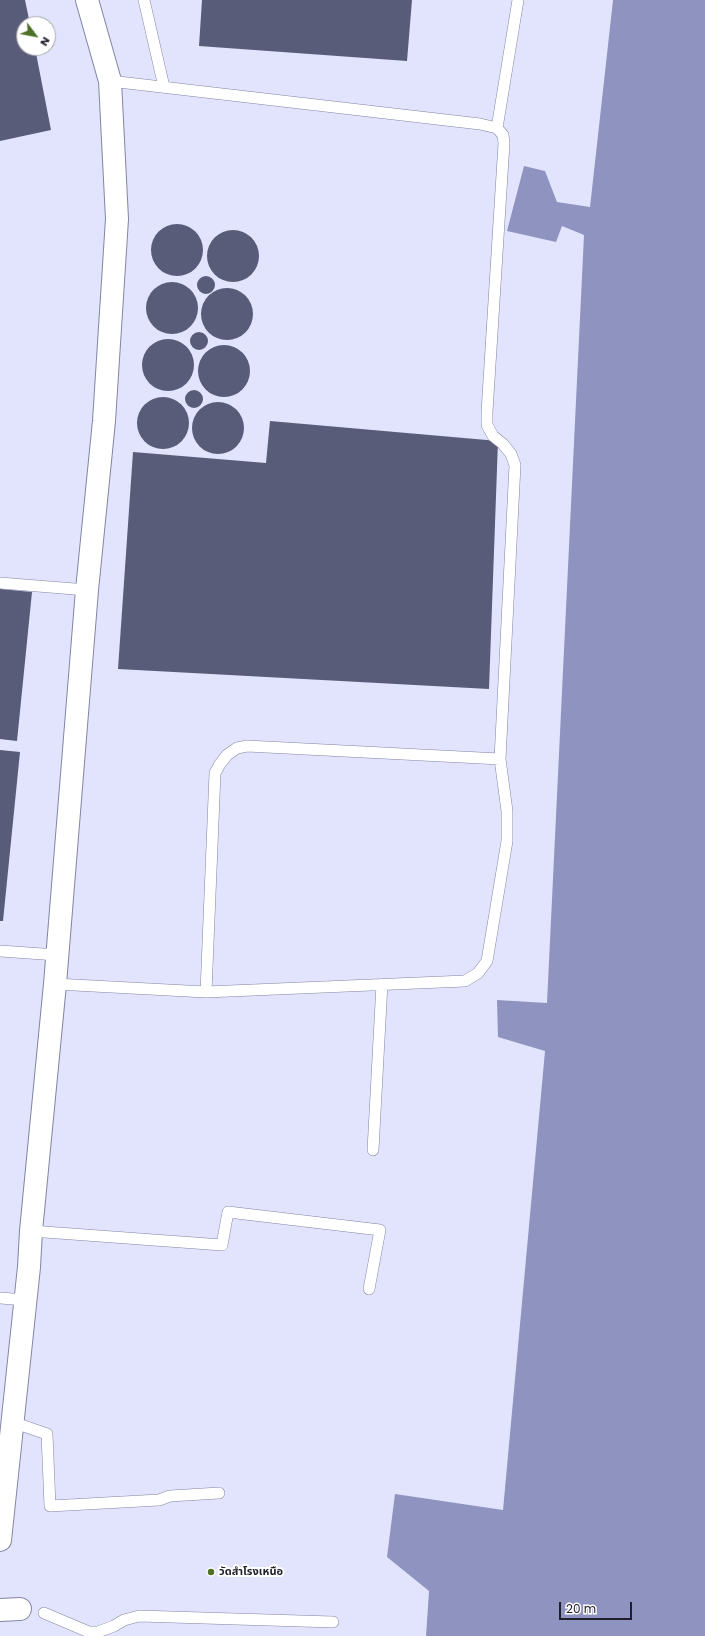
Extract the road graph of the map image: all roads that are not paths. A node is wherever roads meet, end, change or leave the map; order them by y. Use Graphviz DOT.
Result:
graph roads {
  1 [pos="87,0"];
  2 [pos="144,0"];
  3 [pos="518,0"];
  4 [pos="110,81"];
  5 [pos="164,87"];
  6 [pos="497,128"];
  7 [pos="0,582"];
  8 [pos="87,590"];
  9 [pos="500,759"];
  10 [pos="0,951"];
  11 [pos="57,955"];
  12 [pos="55,984"];
  13 [pos="382,984"];
  14 [pos="206,992"];
  15 [pos="373,1150"];
  16 [pos="31,1231"];
  17 [pos="369,1289"];
  18 [pos="0,1298"];
  19 [pos="25,1300"];
  20 [pos="12,1422"];
  21 [pos="219,1493"];
  22 [pos="0,1540"];
  23 [pos="44,1613"];
  24 [pos="333,1622"];
  1 -- 4 [label="street"];
  2 -- 5 [label="lane"];
  3 -- 6 [label="lane"];
  4 -- 5 [label="lane"];
  4 -- 8 [label="street"];
  5 -- 6 [label="lane"];
  6 -- 9 [label="lane"];
  7 -- 8 [label="lane"];
  8 -- 11 [label="street"];
  9 -- 13 [label="lane"];
  9 -- 14 [label="lane"];
  10 -- 11 [label="lane"];
  11 -- 12 [label="street"];
  12 -- 14 [label="lane"];
  12 -- 16 [label="street"];
  13 -- 14 [label="lane"];
  13 -- 15 [label="lane"];
  16 -- 17 [label="lane"];
  16 -- 19 [label="street"];
  18 -- 19 [label="lane"];
  19 -- 20 [label="street"];
  20 -- 21 [label="lane"];
  20 -- 22 [label="street"];
  23 -- 24 [label="lane"];
}
